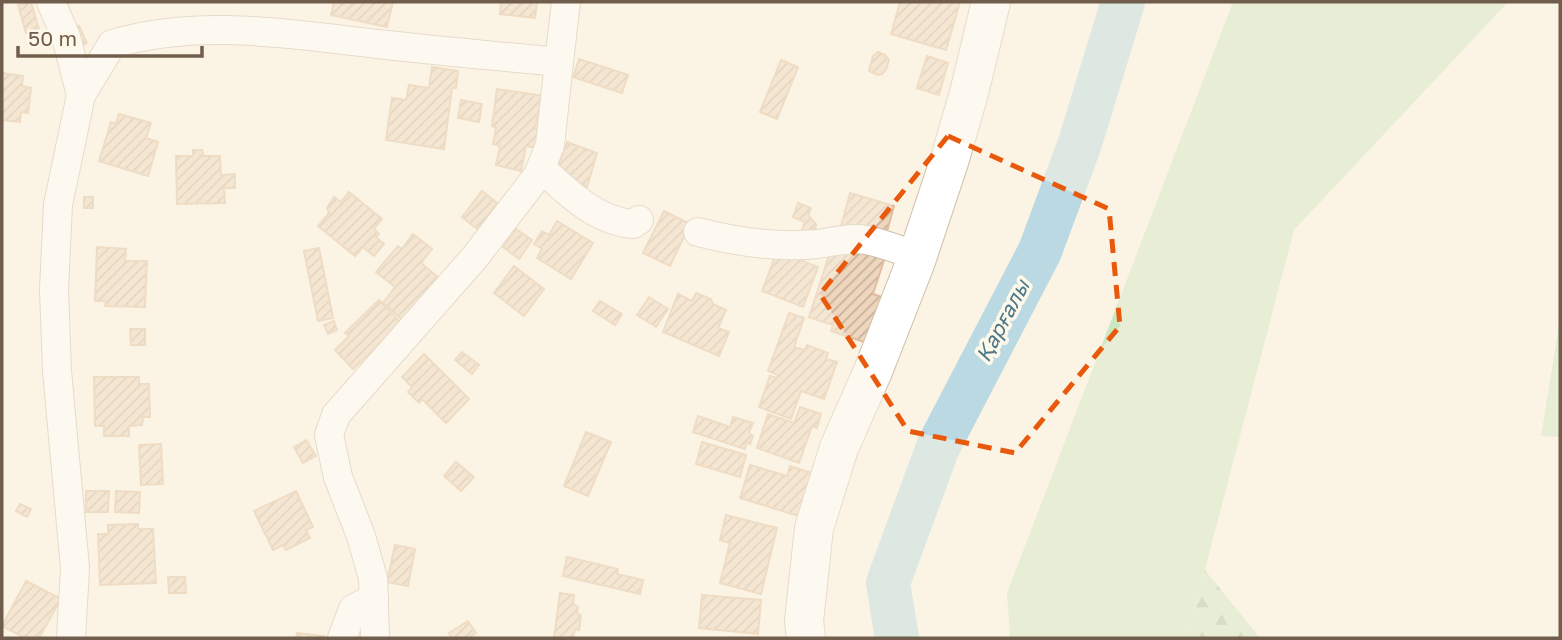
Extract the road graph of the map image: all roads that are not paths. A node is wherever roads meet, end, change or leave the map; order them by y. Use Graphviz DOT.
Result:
graph roads {
  1 [pos="51,2"];
  2 [pos="566,2"];
  3 [pos="990,2"];
  4 [pos="559,62"];
  5 [pos="81,95"];
  6 [pos="541,168"];
  7 [pos="639,220"];
  8 [pos="698,232"];
  9 [pos="918,256"];
  10 [pos="374,598"];
  11 [pos="71,638"];
  12 [pos="342,638"];
  13 [pos="375,638"];
  14 [pos="806,638"];
  1 -- 5 [label="street"];
  2 -- 4 [label="street"];
  3 -- 9 [label="street"];
  4 -- 5 [label="street"];
  4 -- 6 [label="street"];
  5 -- 11 [label="street"];
  6 -- 7 [label="street"];
  6 -- 10 [label="street"];
  8 -- 9 [label="street"];
  9 -- 14 [label="street"];
  10 -- 12 [label="street"];
  10 -- 13 [label="street"];
}
